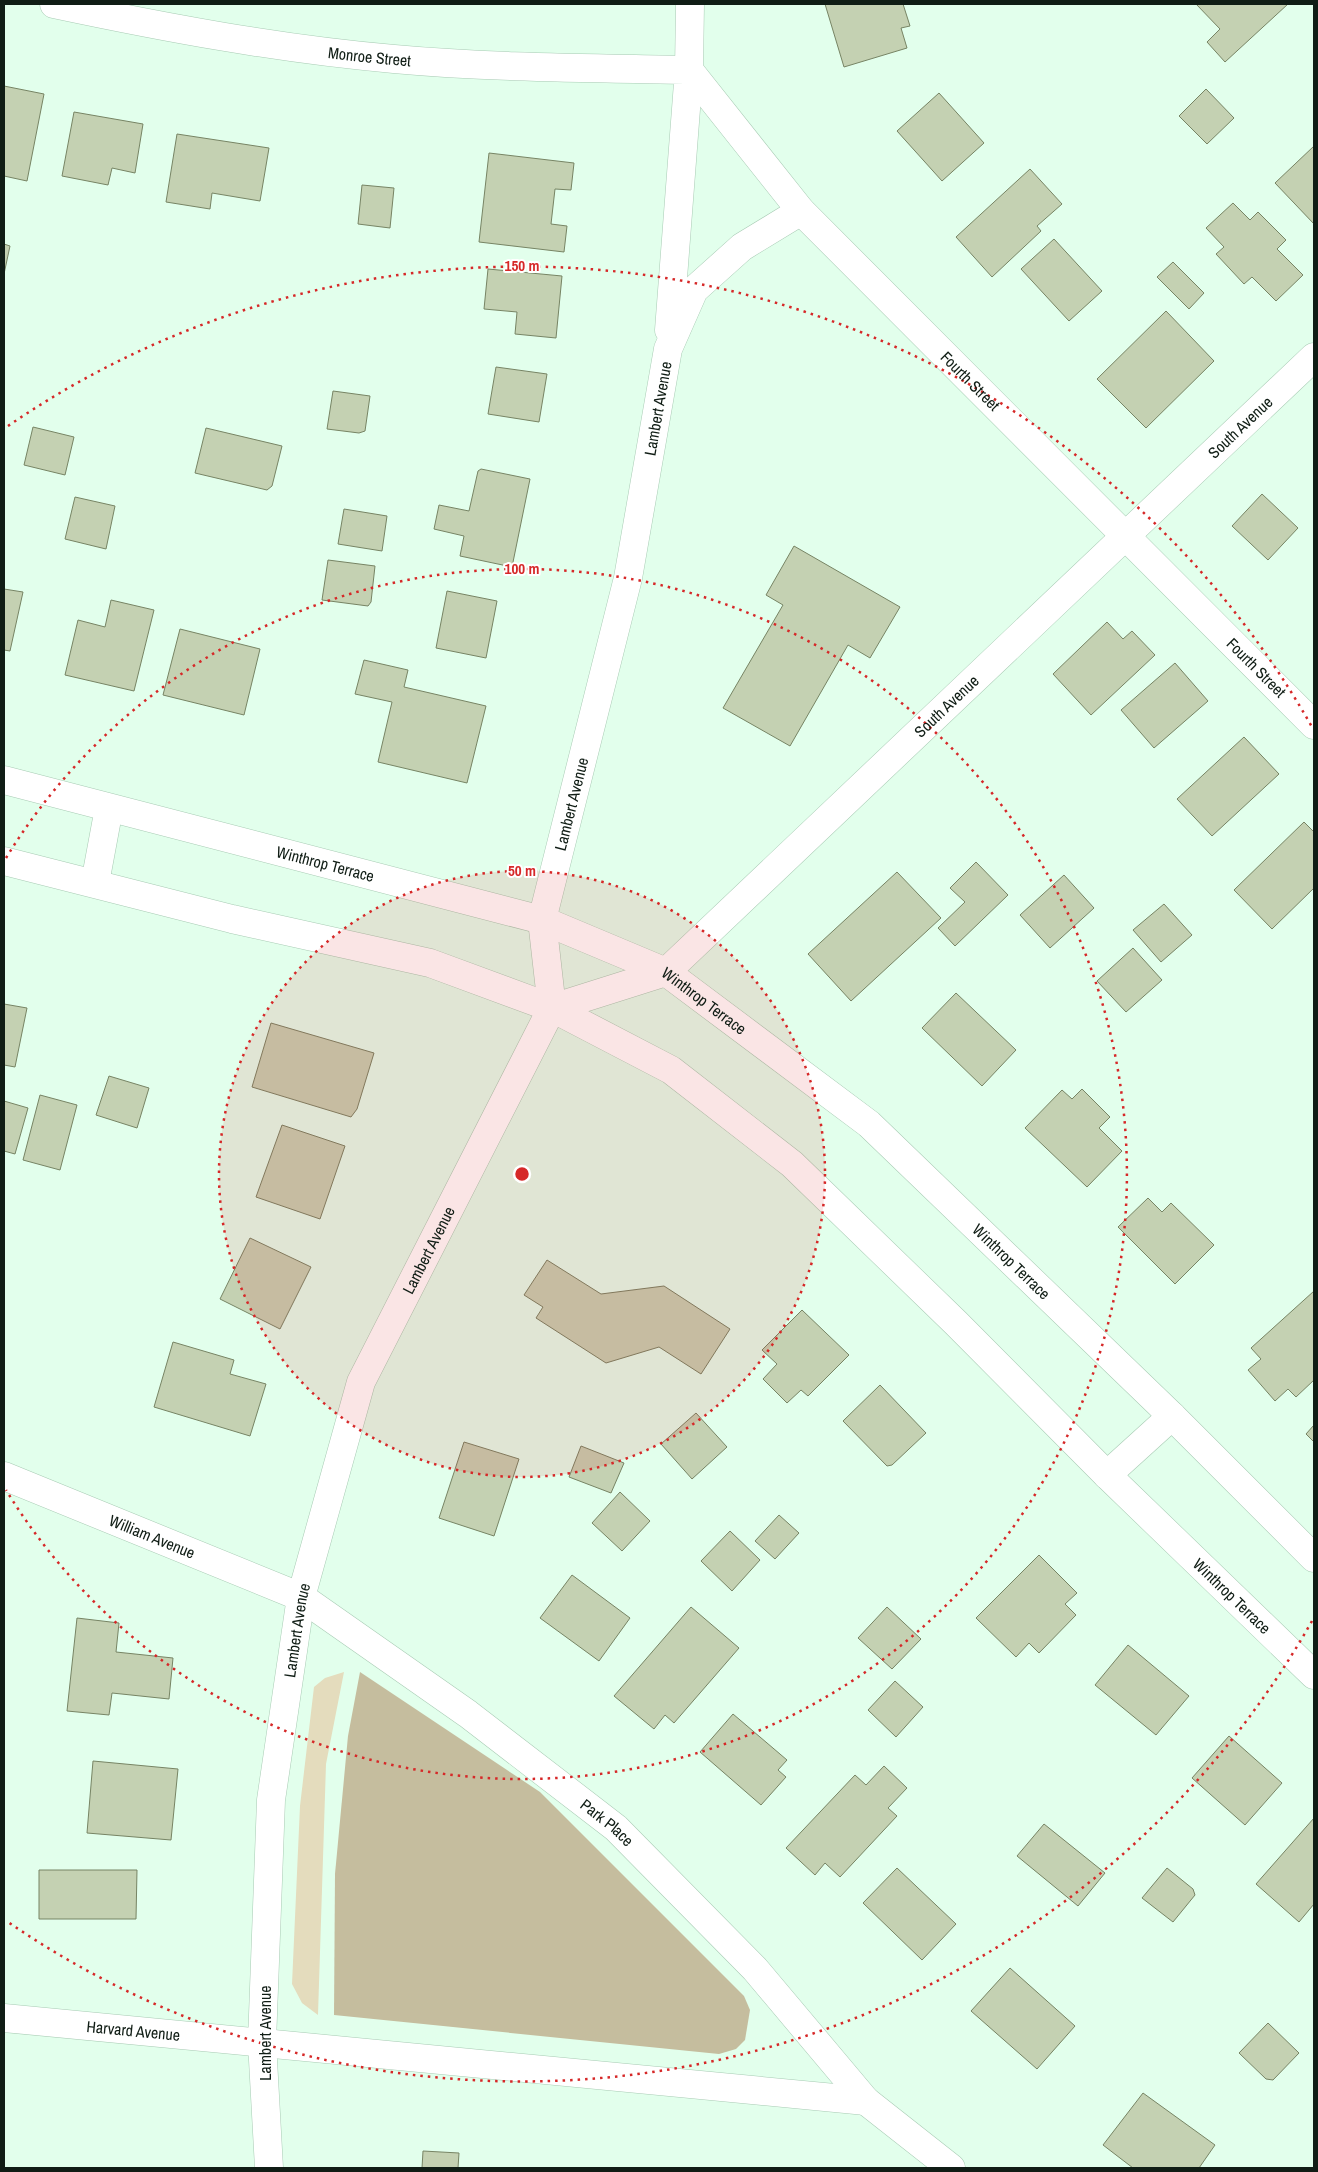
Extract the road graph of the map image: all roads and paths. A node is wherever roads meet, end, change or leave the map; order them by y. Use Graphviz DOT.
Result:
graph roads {
  1 [pos="54,4"];
  2 [pos="690,4"];
  3 [pos="689,70"];
  4 [pos="801,211"];
  5 [pos="668,349"];
  6 [pos="1314,357"];
  7 [pos="1128,536"];
  8 [pos="1314,725"];
  9 [pos="4,780"];
  10 [pos="109,808"];
  11 [pos="4,861"];
  12 [pos="95,883"];
  13 [pos="542,920"];
  14 [pos="666,972"];
  15 [pos="552,1008"];
  16 [pos="1172,1416"];
  17 [pos="1107,1475"];
  18 [pos="4,1476"];
  19 [pos="1314,1558"];
  20 [pos="301,1597"];
  21 [pos="1314,1674"];
  22 [pos="4,2018"];
  23 [pos="262,2042"];
  24 [pos="866,2101"];
  25 [pos="269,2168"];
  26 [pos="951,2168"];
  1 -- 3 [label="street, Monroe Street"];
  2 -- 3 [label="street"];
  3 -- 4 [label="street, Fourth Street"];
  3 -- 5 [label="street, Lambert Avenue"];
  4 -- 5 [label="street, Lambert Avenue"];
  4 -- 7 [label="street, Fourth Street"];
  5 -- 13 [label="street, Lambert Avenue"];
  6 -- 7 [label="street, South Avenue"];
  7 -- 8 [label="street, Fourth Street"];
  7 -- 14 [label="street, South Avenue"];
  9 -- 10 [label="street, Winthrop Terrace"];
  10 -- 12 [label="street"];
  10 -- 13 [label="street, Winthrop Terrace"];
  11 -- 12 [label="street, Winthrop Terrace"];
  12 -- 15 [label="street, Winthrop Terrace"];
  13 -- 14 [label="street, Winthrop Terrace"];
  13 -- 15 [label="street, Lambert Avenue"];
  14 -- 15 [label="street, South Avenue"];
  14 -- 16 [label="street, Winthrop Terrace"];
  15 -- 17 [label="street, Winthrop Terrace"];
  15 -- 20 [label="street, Lambert Avenue"];
  16 -- 17 [label="street"];
  16 -- 19 [label="street, Winthrop Terrace"];
  17 -- 21 [label="street, Winthrop Terrace"];
  18 -- 20 [label="street, William Avenue"];
  20 -- 23 [label="street, Lambert Avenue"];
  20 -- 24 [label="street, Park Place"];
  22 -- 23 [label="street, Harvard Avenue"];
  23 -- 24 [label="street"];
  23 -- 25 [label="street, Lambert Avenue"];
  24 -- 26 [label="street, Park Place"];
}
